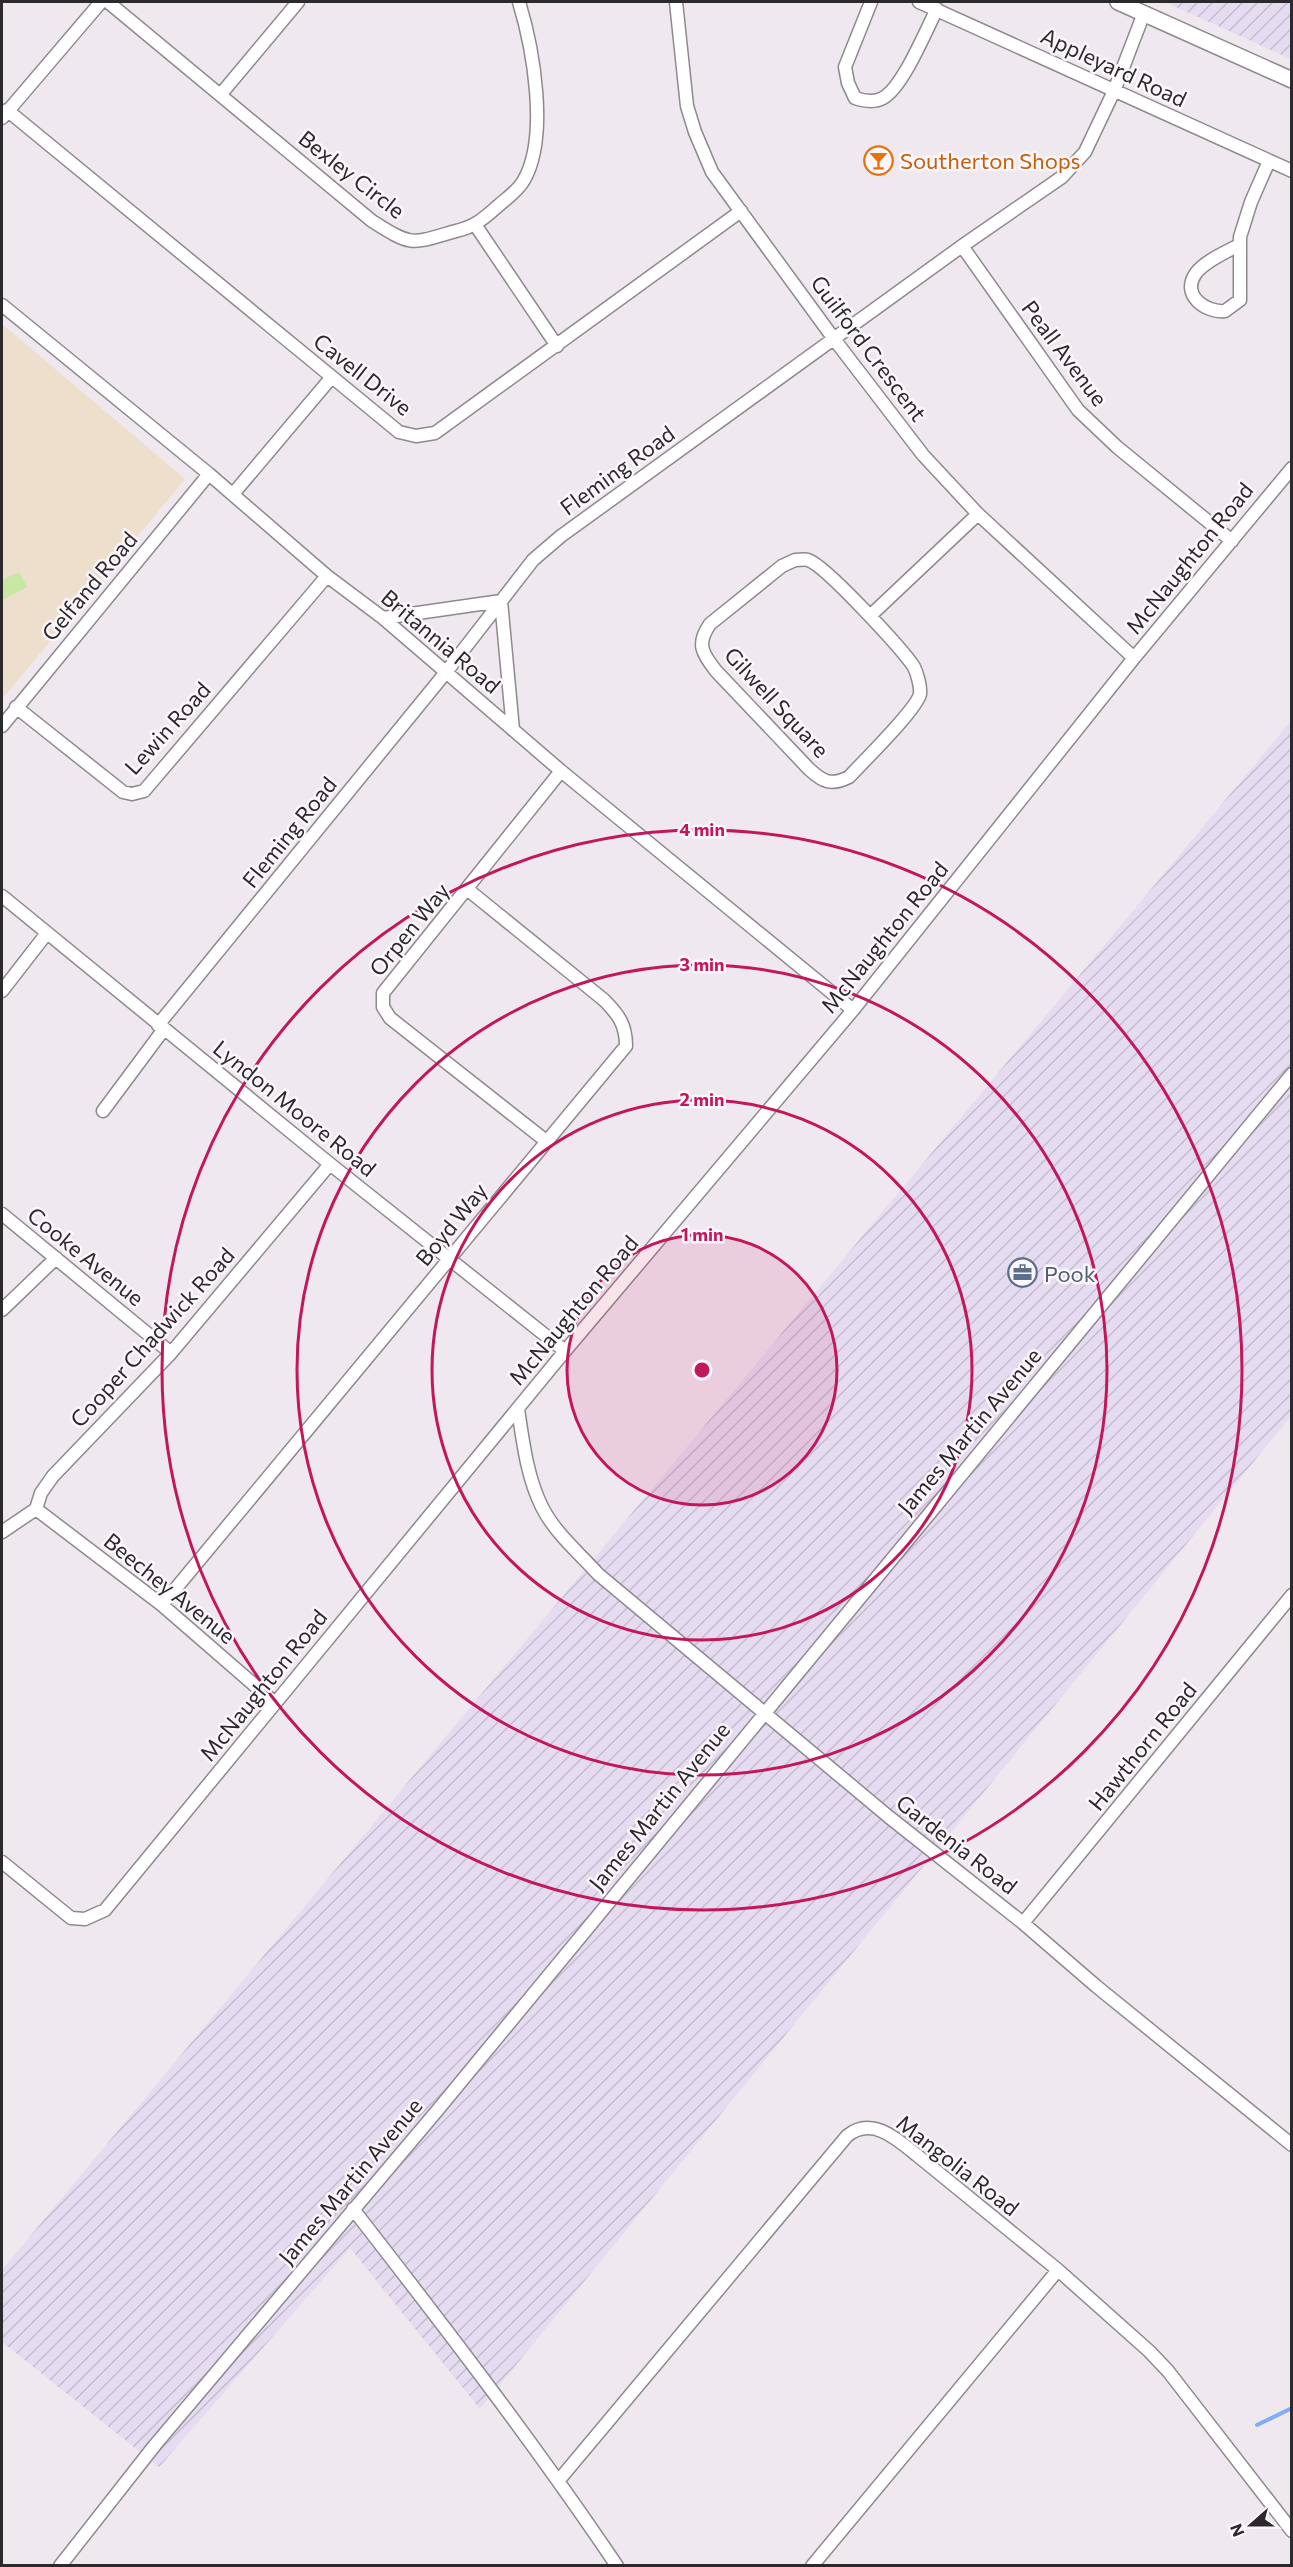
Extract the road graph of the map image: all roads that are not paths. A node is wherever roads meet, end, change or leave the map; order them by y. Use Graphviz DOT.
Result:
graph roads {
  1 [pos="100,2"];
  2 [pos="108,2"];
  3 [pos="298,2"];
  4 [pos="519,2"];
  5 [pos="676,2"];
  6 [pos="871,2"];
  7 [pos="920,2"];
  8 [pos="1119,2"];
  9 [pos="937,9"];
  10 [pos="1144,13"];
  11 [pos="1292,80"];
  12 [pos="1114,91"];
  13 [pos="221,94"];
  14 [pos="4,114"];
  15 [pos="1269,161"];
  16 [pos="1292,171"];
  17 [pos="741,211"];
  18 [pos="476,226"];
  19 [pos="1239,245"];
  20 [pos="962,246"];
  21 [pos="2,305"];
  22 [pos="834,339"];
  23 [pos="557,346"];
  24 [pos="332,378"];
  25 [pos="1292,468"];
  26 [pos="209,474"];
  27 [pos="233,494"];
  28 [pos="978,514"];
  29 [pos="1232,541"];
  30 [pos="327,576"];
  31 [pos="501,601"];
  32 [pos="870,616"];
  33 [pos="383,618"];
  34 [pos="1134,658"];
  35 [pos="447,671"];
  36 [pos="16,706"];
  37 [pos="2,726"];
  38 [pos="513,730"];
  39 [pos="561,771"];
  40 [pos="467,889"];
  41 [pos="2,896"];
  42 [pos="48,933"];
  43 [pos="2,991"];
  44 [pos="853,1010"];
  45 [pos="161,1027"];
  46 [pos="1292,1074"];
  47 [pos="103,1111"];
  48 [pos="546,1141"];
  49 [pos="330,1164"];
  50 [pos="2,1214"];
  51 [pos="56,1258"];
  52 [pos="450,1258"];
  53 [pos="2,1310"];
  54 [pos="566,1351"];
  55 [pos="171,1353"];
  56 [pos="518,1409"];
  57 [pos="36,1509"];
  58 [pos="2,1532"];
  59 [pos="1292,1595"];
  60 [pos="162,1605"];
  61 [pos="275,1703"];
  62 [pos="764,1712"];
  63 [pos="2,1862"];
  64 [pos="1023,1923"];
  65 [pos="1292,2145"];
  66 [pos="353,2210"];
  67 [pos="1058,2270"];
  68 [pos="559,2480"];
  69 [pos="1292,2531"];
  70 [pos="60,2565"];
  71 [pos="617,2565"];
  72 [pos="812,2565"];
  1 -- 14 [label="street"];
  2 -- 13 [label="street, Bexley Circle"];
  3 -- 13 [label="street"];
  4 -- 18 [label="street, Bexley Circle"];
  5 -- 17 [label="street, Guilford Crescent"];
  6 -- 9 [label="street"];
  7 -- 9 [label="street, Appleyard Road"];
  8 -- 10 [label="street"];
  9 -- 12 [label="street, Appleyard Road"];
  10 -- 11 [label="street"];
  10 -- 12 [label="street, Fleming Road"];
  12 -- 15 [label="street, Appleyard Road"];
  12 -- 20 [label="street, Fleming Road"];
  13 -- 18 [label="street, Bexley Circle"];
  14 -- 24 [label="street, Cavell Drive"];
  15 -- 16 [label="street, Appleyard Road"];
  15 -- 19 [label="street"];
  17 -- 22 [label="street, Guilford Crescent"];
  17 -- 23 [label="street, Cavell Drive"];
  18 -- 23 [label="street"];
  19 -- 19 [label="street"];
  20 -- 22 [label="street, Fleming Road"];
  20 -- 29 [label="street, Peall Avenue"];
  21 -- 26 [label="street, Britannia Road"];
  22 -- 28 [label="street, Guilford Crescent"];
  22 -- 31 [label="street, Fleming Road"];
  23 -- 24 [label="street, Cavell Drive"];
  24 -- 27 [label="street"];
  25 -- 29 [label="street, McNaughton Road"];
  26 -- 27 [label="street, Britannia Road"];
  26 -- 36 [label="street, Gelfand Road"];
  27 -- 30 [label="street, Britannia Road"];
  28 -- 32 [label="street"];
  28 -- 34 [label="street, Guilford Crescent"];
  29 -- 34 [label="street, McNaughton Road"];
  30 -- 33 [label="street, Britannia Road"];
  30 -- 36 [label="street, Lewin Road"];
  31 -- 33 [label="street"];
  31 -- 35 [label="street, Fleming Road"];
  31 -- 38 [label="street"];
  32 -- 32 [label="street, Gilwell Square"];
  33 -- 35 [label="street, Britannia Road"];
  34 -- 44 [label="street, McNaughton Road"];
  35 -- 38 [label="street, Britannia Road"];
  35 -- 45 [label="street, Fleming Road"];
  36 -- 37 [label="street, Gelfand Road"];
  38 -- 39 [label="street, Britannia Road"];
  39 -- 40 [label="street, Orpen Way"];
  39 -- 44 [label="street, Britannia Road"];
  40 -- 48 [label="street, Boyd Way"];
  40 -- 48 [label="street, Orpen Way"];
  41 -- 42 [label="street, Lyndon Moore Road"];
  42 -- 43 [label="street"];
  42 -- 45 [label="street, Lyndon Moore Road"];
  44 -- 54 [label="street, McNaughton Road"];
  45 -- 47 [label="street, Fleming Road"];
  45 -- 49 [label="street, Lyndon Moore Road"];
  46 -- 62 [label="street, James Martin Avenue"];
  48 -- 52 [label="street, Boyd Way"];
  49 -- 52 [label="street, Lyndon Moore Road"];
  49 -- 55 [label="street, Cooper Chadwick Road"];
  50 -- 51 [label="street, Cooke Avenue"];
  51 -- 53 [label="street"];
  51 -- 55 [label="street, Cooke Avenue"];
  52 -- 54 [label="street, Lyndon Moore Road"];
  52 -- 60 [label="street, Boyd Way"];
  54 -- 56 [label="street, McNaughton Road"];
  55 -- 57 [label="street, Cooper Chadwick Road"];
  56 -- 61 [label="street, McNaughton Road"];
  56 -- 62 [label="street, Gardenia Road"];
  57 -- 58 [label="street"];
  57 -- 60 [label="street, Beechey Avenue"];
  59 -- 64 [label="street, Hawthorn Road"];
  60 -- 61 [label="street, Beechey Avenue"];
  61 -- 63 [label="street, McNaughton Road"];
  62 -- 64 [label="street, Gardenia Road"];
  62 -- 66 [label="street, James Martin Avenue"];
  64 -- 65 [label="street, Gardenia Road"];
  66 -- 68 [label="street"];
  66 -- 70 [label="street, James Martin Avenue"];
  67 -- 68 [label="street, Mangolia Road"];
  67 -- 69 [label="street, Mangolia Road"];
  67 -- 72 [label="street"];
  68 -- 71 [label="street"];
}
